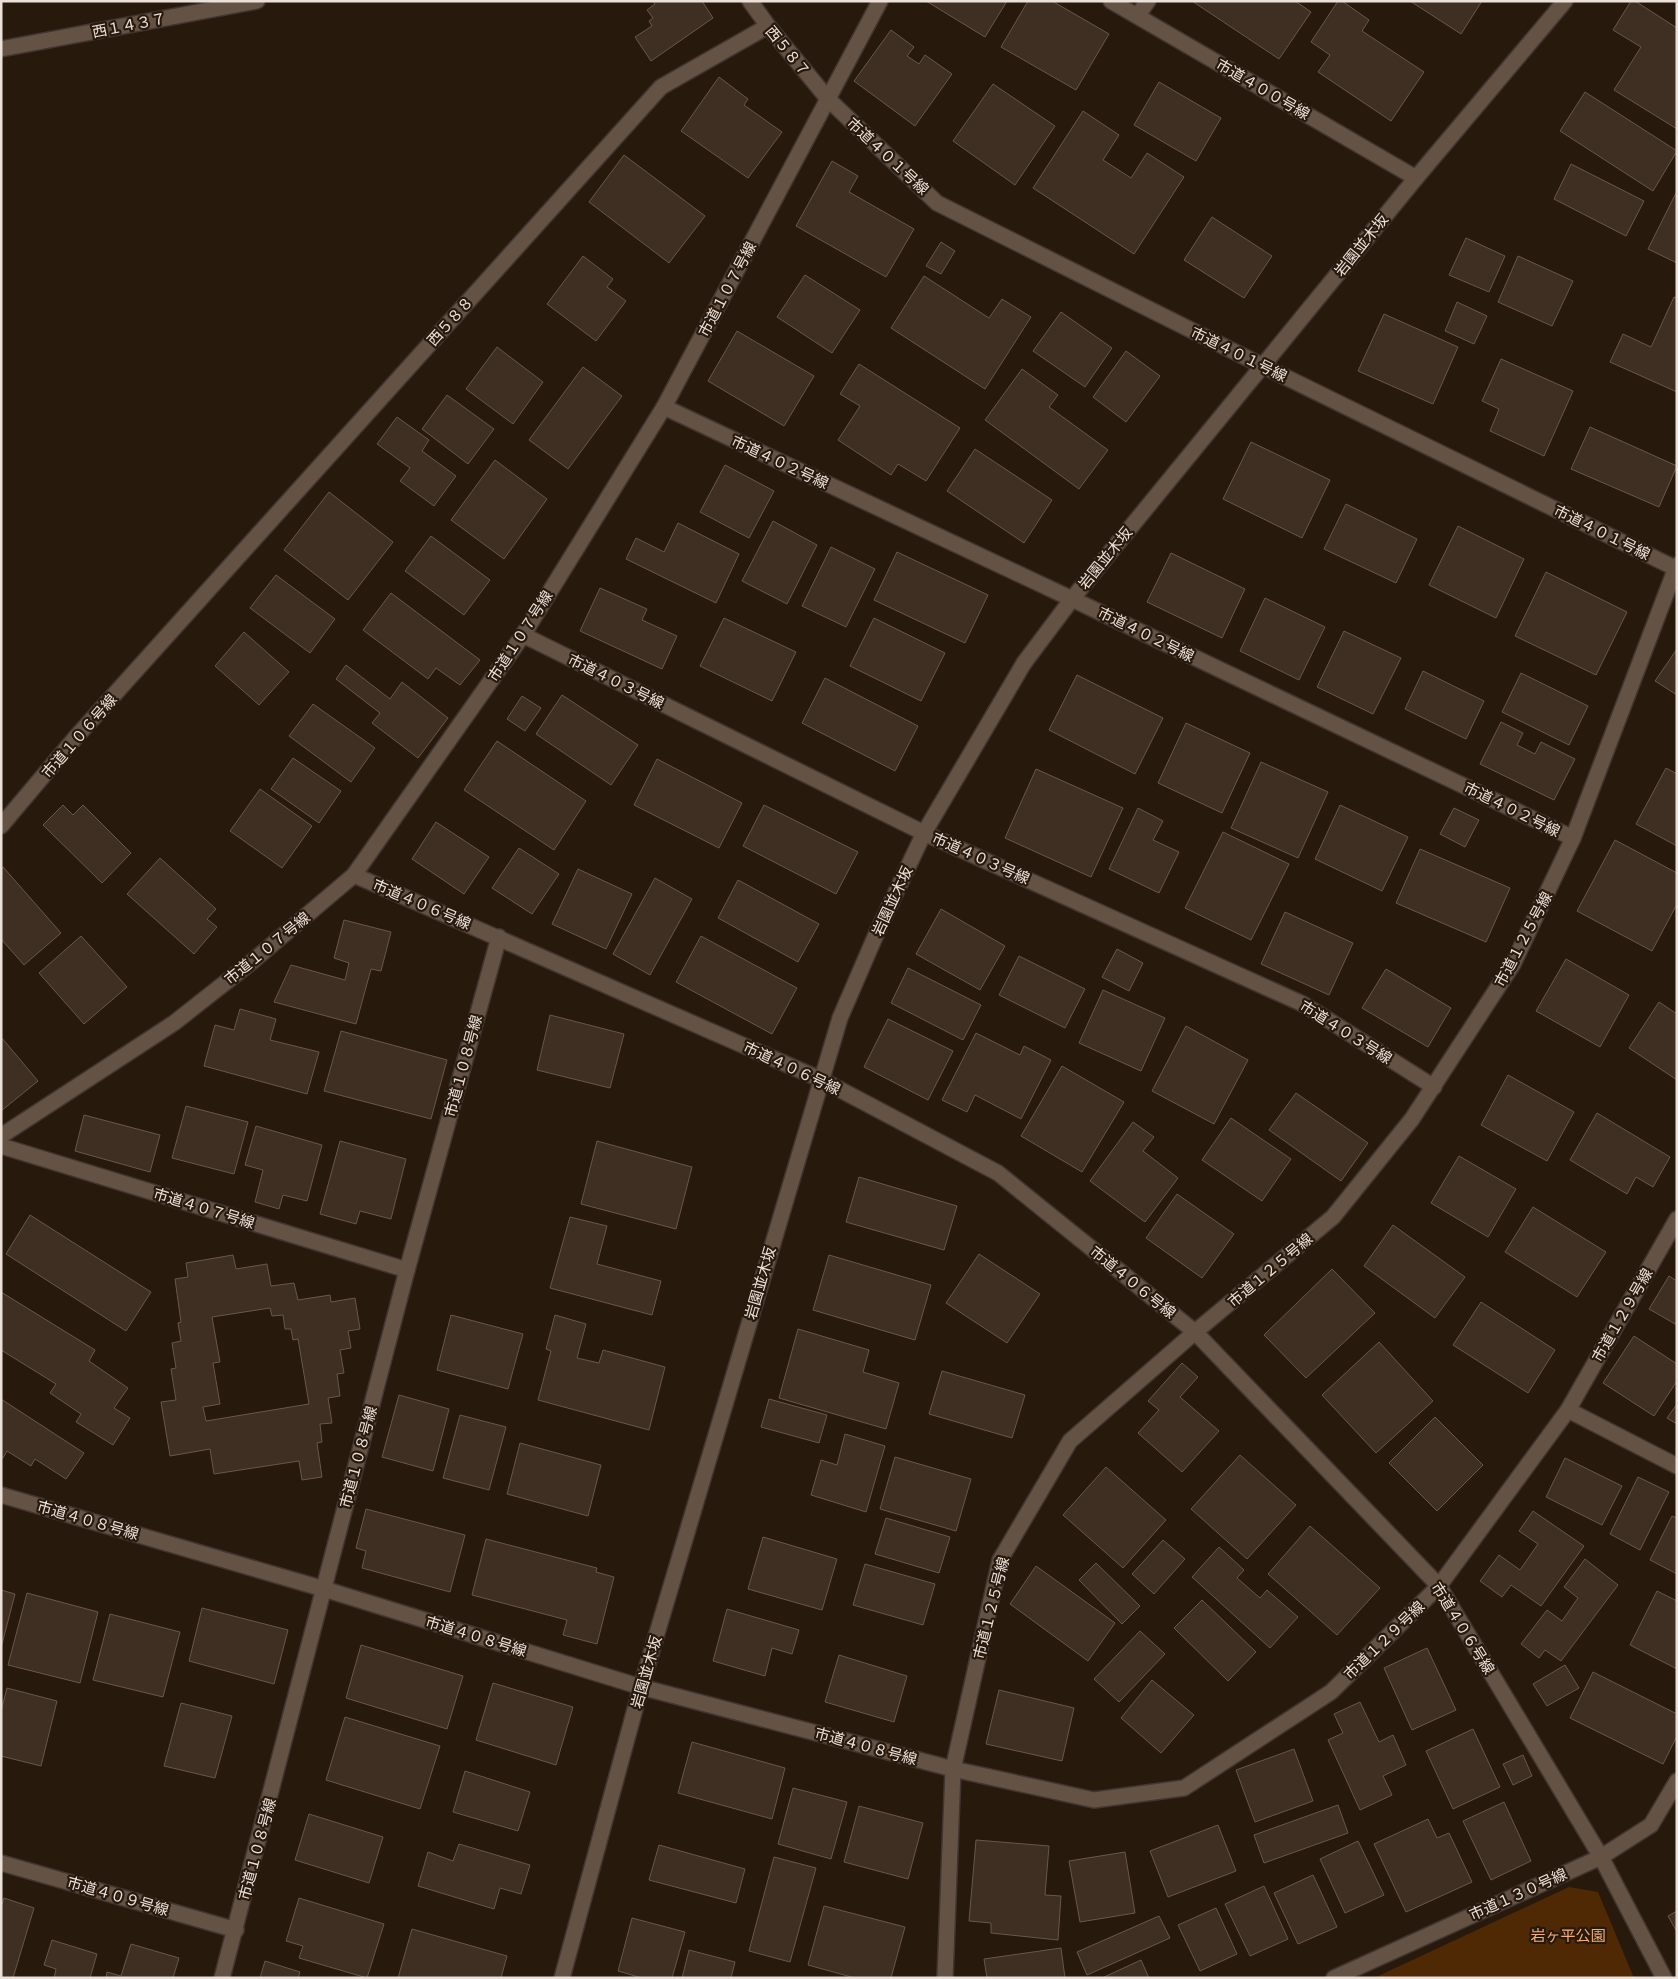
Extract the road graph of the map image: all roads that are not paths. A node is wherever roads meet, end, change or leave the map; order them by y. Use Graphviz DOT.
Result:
graph roads {
  1 [pos="257,1"];
  2 [pos="750,1"];
  3 [pos="880,1"];
  4 [pos="1111,1"];
  5 [pos="1148,1"];
  6 [pos="1565,1"];
  7 [pos="1137,16"];
  8 [pos="768,26"];
  9 [pos="1,49"];
  10 [pos="828,99"];
  11 [pos="1416,178"];
  12 [pos="1263,366"];
  13 [pos="664,408"];
  14 [pos="1676,568"];
  15 [pos="1072,599"];
  16 [pos="523,635"];
  17 [pos="158,647"];
  18 [pos="1,826"];
  19 [pos="924,833"];
  20 [pos="1573,838"];
  21 [pos="354,875"];
  22 [pos="499,937"];
  23 [pos="820,1079"];
  24 [pos="1434,1087"];
  25 [pos="1,1136"];
  26 [pos="1,1146"];
  27 [pos="1677,1219"];
  28 [pos="407,1270"];
  29 [pos="1195,1332"];
  30 [pos="1568,1410"];
  31 [pos="1677,1466"];
  32 [pos="1,1495"];
  33 [pos="1439,1586"];
  34 [pos="324,1589"];
  35 [pos="641,1687"];
  36 [pos="953,1769"];
  37 [pos="1677,1781"];
  38 [pos="1601,1856"];
  39 [pos="1,1863"];
  40 [pos="236,1930"];
  41 [pos="222,1978"];
  42 [pos="562,1978"];
  43 [pos="945,1978"];
  44 [pos="1334,1978"];
  45 [pos="1664,1978"];
  1 -- 9 [label="street, 西１４３７"];
  2 -- 8 [label="street, 西５８７"];
  3 -- 10 [label="street, 市道１０７号線"];
  4 -- 7 [label="street, 市道４００号線"];
  5 -- 7 [label="street"];
  6 -- 11 [label="street, 岩園並木坂"];
  7 -- 11 [label="street, 市道４００号線"];
  8 -- 10 [label="street, 西５８７"];
  8 -- 17 [label="street, 西５８８"];
  10 -- 12 [label="street, 市道４０１号線"];
  10 -- 13 [label="street, 市道１０７号線"];
  11 -- 12 [label="street, 岩園並木坂"];
  12 -- 14 [label="street, 市道４０１号線"];
  12 -- 15 [label="street, 岩園並木坂"];
  13 -- 15 [label="street, 市道４０２号線"];
  13 -- 16 [label="street, 市道１０７号線"];
  14 -- 20 [label="street, 市道１２５号線"];
  15 -- 19 [label="street, 岩園並木坂"];
  15 -- 20 [label="street, 市道４０２号線"];
  16 -- 19 [label="street, 市道４０３号線"];
  16 -- 21 [label="street, 市道１０７号線"];
  17 -- 18 [label="street, 市道１０６号線"];
  19 -- 23 [label="street, 岩園並木坂"];
  19 -- 24 [label="street, 市道４０３号線"];
  20 -- 24 [label="street, 市道１２５号線"];
  21 -- 22 [label="street, 市道４０６号線"];
  21 -- 25 [label="street, 市道１０７号線"];
  22 -- 23 [label="street, 市道４０６号線"];
  22 -- 28 [label="street, 市道１０８号線"];
  23 -- 29 [label="street, 市道４０６号線"];
  23 -- 35 [label="street, 岩園並木坂"];
  24 -- 29 [label="street, 市道１２５号線"];
  26 -- 28 [label="street, 市道４０７号線"];
  27 -- 30 [label="street, 市道１２９号線"];
  28 -- 34 [label="street, 市道１０８号線"];
  29 -- 33 [label="street, 市道４０６号線"];
  29 -- 36 [label="street, 市道１２５号線"];
  30 -- 31 [label="street"];
  30 -- 33 [label="street, 市道１２９号線"];
  32 -- 34 [label="street, 市道４０８号線"];
  33 -- 36 [label="street, 市道１２９号線"];
  33 -- 38 [label="street, 市道４０６号線"];
  34 -- 35 [label="street, 市道４０８号線"];
  34 -- 40 [label="street, 市道１０８号線"];
  35 -- 36 [label="street, 市道４０８号線"];
  35 -- 42 [label="street, 岩園並木坂"];
  36 -- 43 [label="street, 市道１２５号線"];
  37 -- 38 [label="street, 市道１３０号線"];
  38 -- 44 [label="street, 市道１３０号線"];
  38 -- 45 [label="street, 市道４０６号線"];
  39 -- 40 [label="street, 市道４０９号線"];
  40 -- 41 [label="street, 市道１０８号線"];
}
